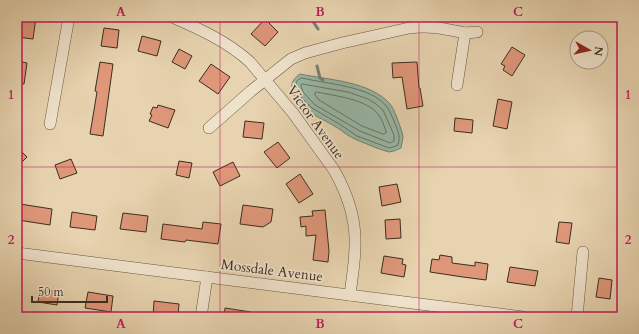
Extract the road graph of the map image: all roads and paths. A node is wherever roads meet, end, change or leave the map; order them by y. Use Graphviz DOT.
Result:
graph roads {
  1 [pos="69,17"];
  2 [pos="172,17"];
  3 [pos="478,32"];
  4 [pos="465,33"];
  5 [pos="265,79"];
  6 [pos="457,85"];
  7 [pos="50,124"];
  8 [pos="209,128"];
  9 [pos="583,252"];
  10 [pos="17,253"];
  11 [pos="207,278"];
  12 [pos="350,295"];
  13 [pos="201,317"];
  14 [pos="523,317"];
  15 [pos="577,317"];
  1 -- 7 [label="street"];
  2 -- 5 [label="street, Victor Avenue"];
  3 -- 4 [label="street"];
  4 -- 5 [label="street"];
  4 -- 6 [label="street"];
  5 -- 8 [label="street"];
  5 -- 12 [label="street, Victor Avenue"];
  9 -- 15 [label="street"];
  10 -- 11 [label="street, Mossdale Avenue"];
  11 -- 12 [label="street, Mossdale Avenue"];
  11 -- 13 [label="street"];
  12 -- 14 [label="street, Mossdale Avenue"];
}
